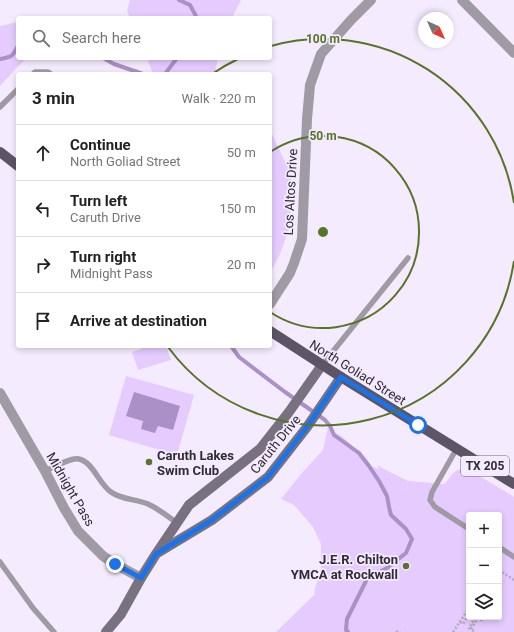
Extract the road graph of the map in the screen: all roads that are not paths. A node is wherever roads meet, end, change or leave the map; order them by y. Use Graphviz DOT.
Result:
graph roads {
  1 [pos="372,0"];
  2 [pos="462,0"];
  3 [pos="514,53"];
  4 [pos="35,72"];
  5 [pos="48,72"];
  6 [pos="16,91"];
  7 [pos="0,107"];
  8 [pos="0,152"];
  9 [pos="16,164"];
  10 [pos="408,258"];
  11 [pos="272,301"];
  12 [pos="272,332"];
  13 [pos="322,365"];
  14 [pos="341,377"];
  15 [pos="0,393"];
  16 [pos="457,448"];
  17 [pos="45,471"];
  18 [pos="514,484"];
  19 [pos="177,523"];
  20 [pos="466,527"];
  21 [pos="500,548"];
  22 [pos="156,554"];
  23 [pos="514,557"];
  24 [pos="0,562"];
  25 [pos="141,578"];
  26 [pos="54,632"];
  27 [pos="106,632"];
  1 -- 11 [label="street, Los Altos Drive"];
  2 -- 3 [label="street"];
  4 -- 5 [label="lane"];
  6 -- 7 [label="lane"];
  8 -- 9 [label="main road"];
  10 -- 13 [label="lane"];
  12 -- 13 [label="main road, North Goliad Street / TX 205"];
  13 -- 14 [label="main road, North Goliad Street / TX 205"];
  13 -- 19 [label="street, Caruth Drive"];
  14 -- 16 [label="main road, North Goliad Street / TX 205"];
  14 -- 22 [label="street, Caruth Drive"];
  15 -- 17 [label="street, Midnight Pass"];
  16 -- 18 [label="main road, North Goliad Street / TX 205"];
  16 -- 20 [label="lane"];
  17 -- 19 [label="lane"];
  17 -- 25 [label="street, Midnight Pass"];
  19 -- 22 [label="street, Caruth Drive"];
  21 -- 23 [label="lane"];
  22 -- 25 [label="street, Caruth Drive"];
  24 -- 26 [label="lane"];
  25 -- 27 [label="street, Caruth Drive"];
}
